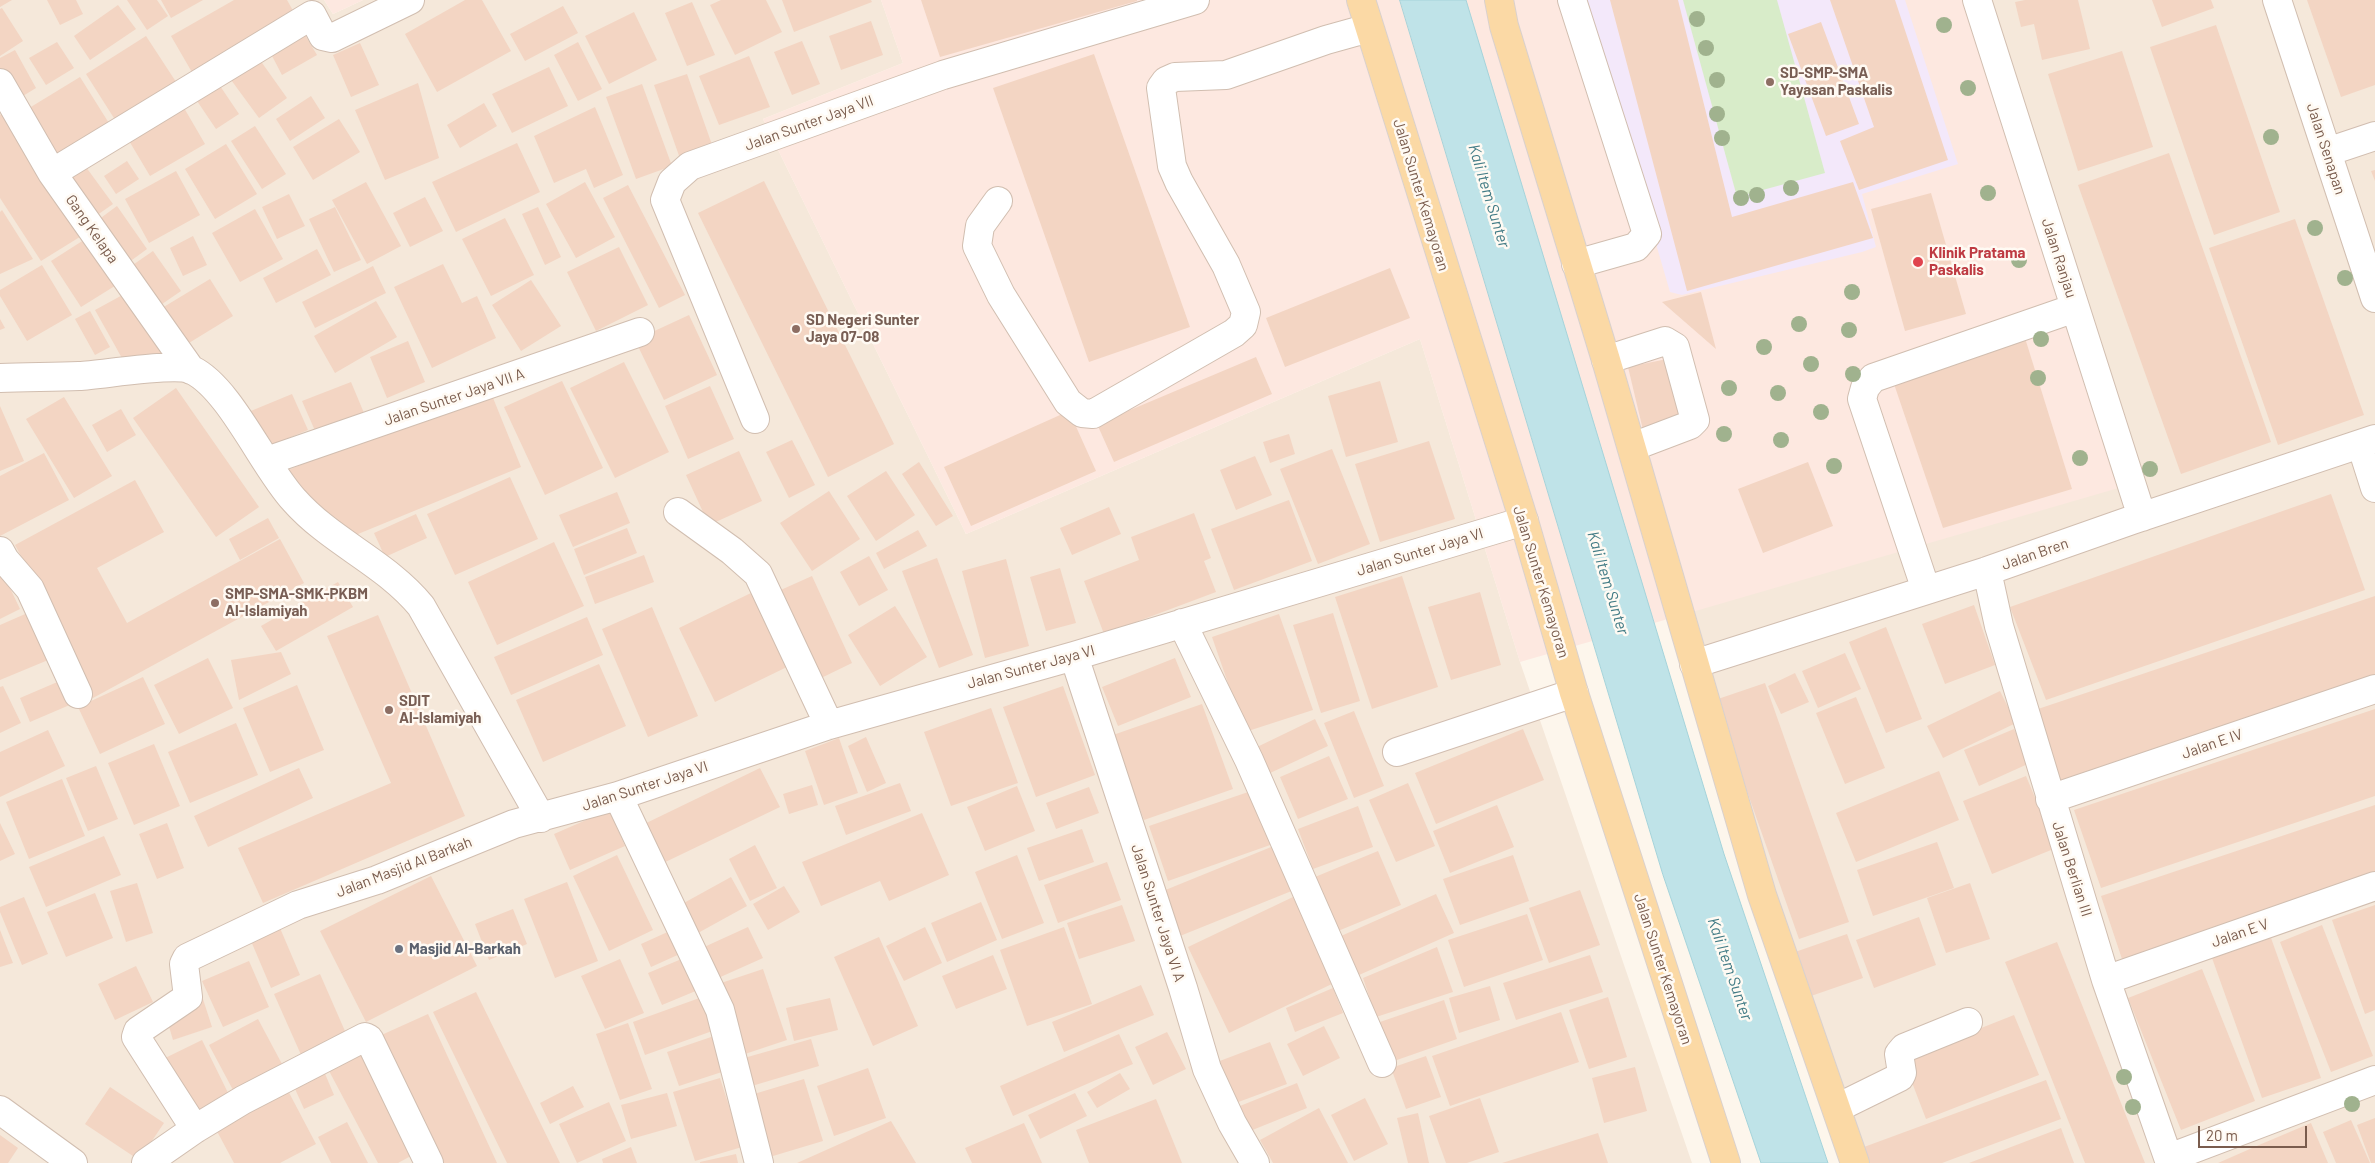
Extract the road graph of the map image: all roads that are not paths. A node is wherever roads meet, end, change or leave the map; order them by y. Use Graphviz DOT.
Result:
graph roads {
  1 [pos="410,0"];
  2 [pos="1195,0"];
  3 [pos="1361,0"];
  4 [pos="1499,0"];
  5 [pos="1572,0"];
  6 [pos="1977,0"];
  7 [pos="2277,0"];
  8 [pos="1369,28"];
  9 [pos="0,83"];
  10 [pos="2375,136"];
  11 [pos="2327,152"];
  12 [pos="52,173"];
  13 [pos="998,202"];
  14 [pos="1576,264"];
  15 [pos="2375,298"];
  16 [pos="2075,308"];
  17 [pos="640,332"];
  18 [pos="1606,360"];
  19 [pos="191,370"];
  20 [pos="0,378"];
  21 [pos="755,419"];
  22 [pos="2368,441"];
  23 [pos="1632,447"];
  24 [pos="267,462"];
  25 [pos="2375,488"];
  26 [pos="678,512"];
  27 [pos="2142,516"];
  28 [pos="1524,520"];
  29 [pos="2,558"];
  30 [pos="1987,571"];
  31 [pos="1926,590"];
  32 [pos="1182,623"];
  33 [pos="1074,656"];
  34 [pos="1694,664"];
  35 [pos="2375,689"];
  36 [pos="1574,693"];
  37 [pos="78,694"];
  38 [pos="829,724"];
  39 [pos="1397,752"];
  40 [pos="618,796"];
  41 [pos="2050,799"];
  42 [pos="541,818"];
  43 [pos="2375,886"];
  44 [pos="2106,980"];
  45 [pos="1968,1022"];
  46 [pos="1382,1063"];
  47 [pos="2375,1080"];
  48 [pos="1837,1108"];
  49 [pos="0,1110"];
  50 [pos="195,1129"];
  51 [pos="2169,1160"];
  52 [pos="73,1163"];
  53 [pos="146,1163"];
  54 [pos="429,1163"];
  55 [pos="759,1163"];
  56 [pos="1255,1163"];
  57 [pos="1726,1163"];
  58 [pos="1855,1163"];
  1 -- 12 [label="street"];
  2 -- 21 [label="street, Jalan Sunter Jaya VII"];
  3 -- 8 [label="main road, Jalan Sunter Kemayoran"];
  4 -- 14 [label="main road"];
  5 -- 14 [label="street"];
  6 -- 16 [label="street, Jalan Ranjau"];
  7 -- 11 [label="street, Jalan Senapan"];
  8 -- 13 [label="street"];
  8 -- 28 [label="main road, Jalan Sunter Kemayoran"];
  9 -- 12 [label="street, Gang Kelapa"];
  10 -- 11 [label="street"];
  11 -- 15 [label="street, Jalan Senapan"];
  12 -- 19 [label="street, Gang Kelapa"];
  14 -- 18 [label="main road"];
  16 -- 27 [label="street, Jalan Ranjau"];
  16 -- 31 [label="street"];
  17 -- 24 [label="street, Jalan Sunter Jaya VII A"];
  18 -- 23 [label="main road"];
  18 -- 23 [label="street"];
  19 -- 20 [label="street"];
  19 -- 24 [label="street"];
  22 -- 25 [label="street"];
  22 -- 27 [label="street, Jalan Bren"];
  23 -- 34 [label="main road"];
  24 -- 42 [label="street"];
  26 -- 38 [label="street"];
  27 -- 30 [label="street, Jalan Bren"];
  28 -- 32 [label="street, Jalan Sunter Jaya VI"];
  28 -- 36 [label="main road, Jalan Sunter Kemayoran"];
  29 -- 37 [label="street"];
  30 -- 31 [label="street, Jalan Bren"];
  30 -- 41 [label="street, Jalan Berlian III"];
  31 -- 34 [label="street, Jalan Bren"];
  32 -- 33 [label="street, Jalan Sunter Jaya VI"];
  32 -- 46 [label="street"];
  33 -- 38 [label="street, Jalan Sunter Jaya VI"];
  33 -- 56 [label="street, Jalan Sunter Jaya VI A"];
  34 -- 48 [label="main road"];
  35 -- 41 [label="street, Jalan E IV"];
  36 -- 39 [label="street"];
  36 -- 57 [label="main road, Jalan Sunter Kemayoran"];
  38 -- 40 [label="street, Jalan Sunter Jaya VI"];
  40 -- 42 [label="street, Jalan Sunter Jaya VI"];
  40 -- 55 [label="street"];
  41 -- 44 [label="street, Jalan Berlian III"];
  42 -- 50 [label="street, Jalan Masjid Al Barkah"];
  43 -- 44 [label="street, Jalan E V"];
  44 -- 51 [label="street, Jalan Berlian III"];
  45 -- 48 [label="street"];
  47 -- 51 [label="street"];
  48 -- 58 [label="main road"];
  49 -- 52 [label="street"];
  50 -- 53 [label="street"];
  50 -- 54 [label="street"];
}
